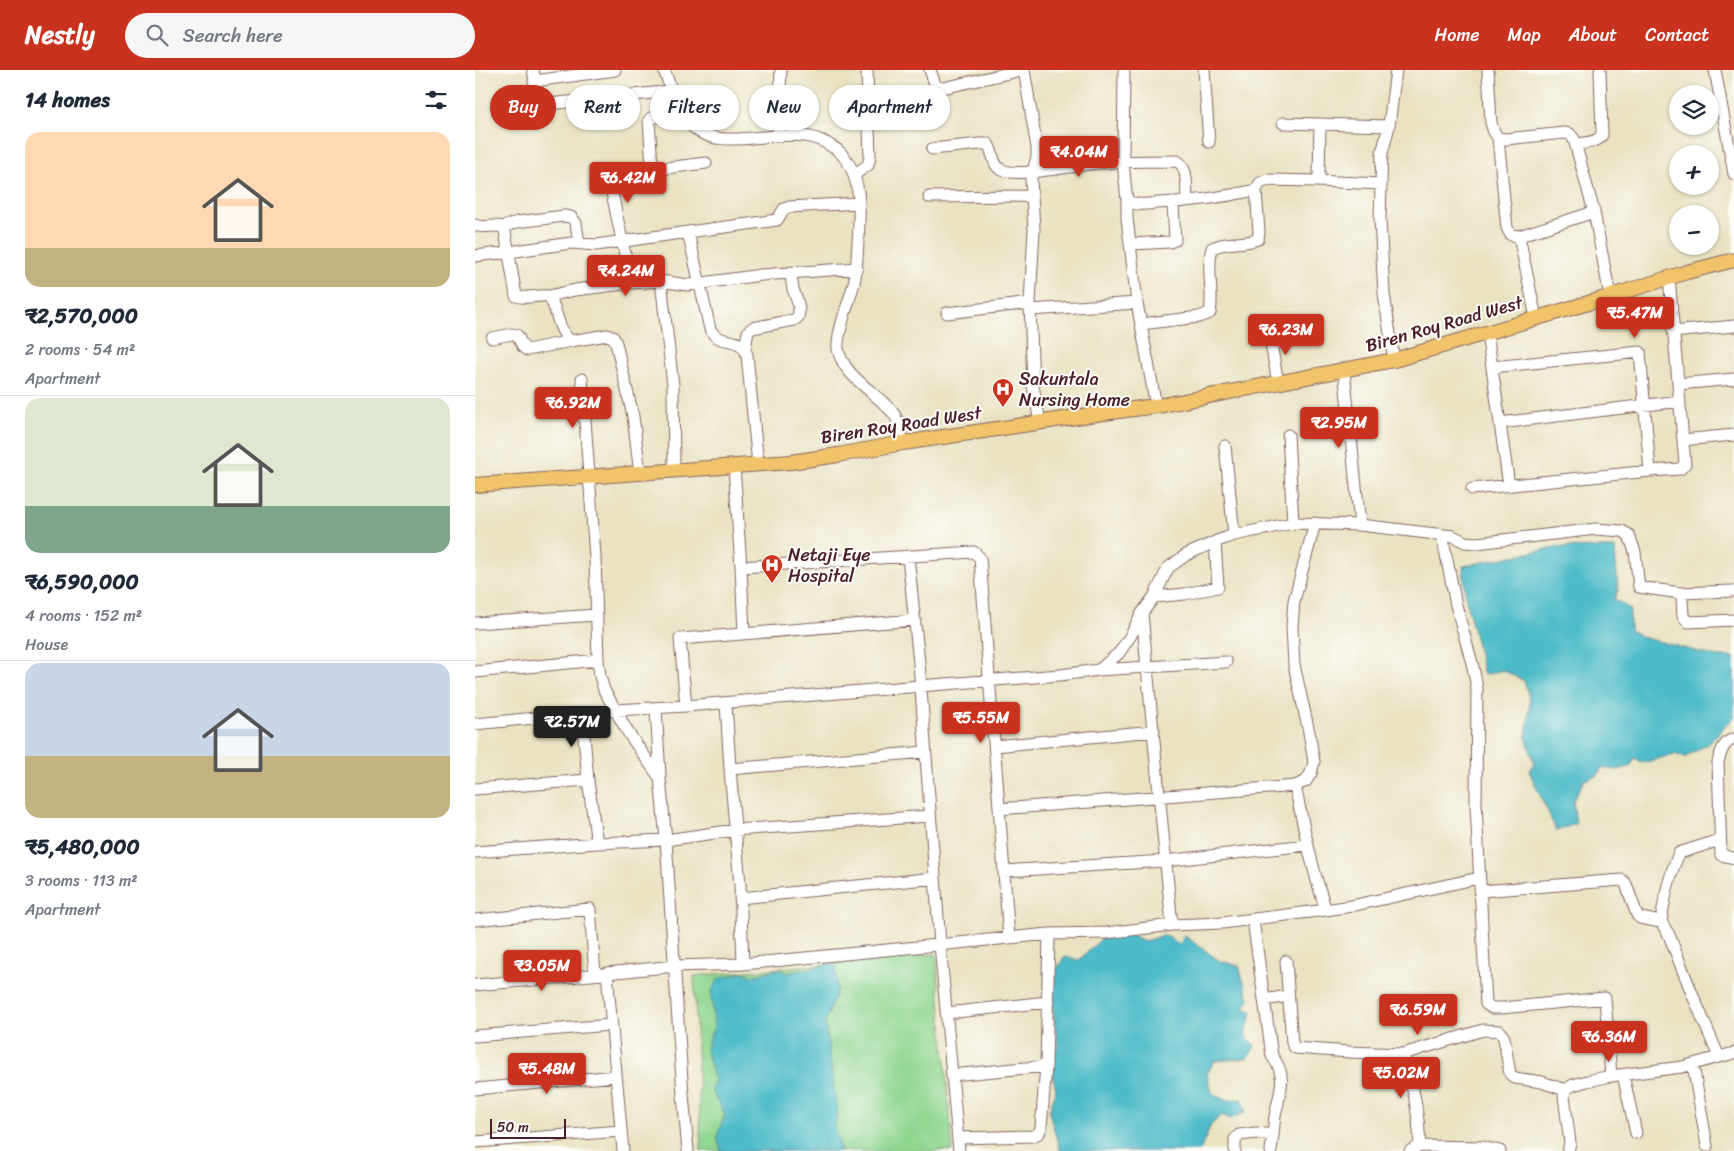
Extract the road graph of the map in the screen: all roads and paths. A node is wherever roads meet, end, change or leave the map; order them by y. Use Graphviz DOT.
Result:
graph roads {
  1 [pos="615,70"];
  2 [pos="663,70"];
  3 [pos="781,70"];
  4 [pos="930,70"];
  5 [pos="1023,70"];
  6 [pos="1124,70"];
  7 [pos="1204,70"];
  8 [pos="1396,70"];
  9 [pos="1488,70"];
  10 [pos="1600,70"];
  11 [pos="1715,70"];
  12 [pos="867,72"];
  13 [pos="533,76"];
  14 [pos="669,85"];
  15 [pos="650,93"];
  16 [pos="650,119"];
  17 [pos="1283,123"];
  18 [pos="1320,124"];
  19 [pos="1389,126"];
  20 [pos="698,130"];
  21 [pos="777,135"];
  22 [pos="1498,138"];
  23 [pos="1209,142"];
  24 [pos="1576,144"];
  25 [pos="932,149"];
  26 [pos="1733,160"];
  27 [pos="1123,162"];
  28 [pos="706,164"];
  29 [pos="1032,172"];
  30 [pos="608,174"];
  31 [pos="1734,174"];
  32 [pos="854,175"];
  33 [pos="1316,181"];
  34 [pos="1381,184"];
  35 [pos="1256,190"];
  36 [pos="1032,196"];
  37 [pos="929,197"];
  38 [pos="1127,201"];
  39 [pos="1187,201"];
  40 [pos="1173,202"];
  41 [pos="859,203"];
  42 [pos="1594,212"];
  43 [pos="475,225"];
  44 [pos="503,227"];
  45 [pos="688,232"];
  46 [pos="1519,236"];
  47 [pos="623,240"];
  48 [pos="579,242"];
  49 [pos="1130,244"];
  50 [pos="509,252"];
  51 [pos="475,256"];
  52 [pos="1734,260"];
  53 [pos="857,268"];
  54 [pos="791,272"];
  55 [pos="1669,277"];
  56 [pos="661,281"];
  57 [pos="631,283"];
  58 [pos="699,284"];
  59 [pos="549,296"];
  60 [pos="1610,296"];
  61 [pos="1137,303"];
  62 [pos="1030,307"];
  63 [pos="947,313"];
  64 [pos="1535,318"];
  65 [pos="1141,324"];
  66 [pos="1734,326"];
  67 [pos="1673,329"];
  68 [pos="1269,333"];
  69 [pos="1487,333"];
  70 [pos="492,338"];
  71 [pos="571,341"];
  72 [pos="745,348"];
  73 [pos="1394,360"];
  74 [pos="1492,367"];
  75 [pos="1344,370"];
  76 [pos="582,379"];
  77 [pos="1734,379"];
  78 [pos="1278,383"];
  79 [pos="1678,384"];
  80 [pos="1679,401"];
  81 [pos="1645,404"];
  82 [pos="1156,406"];
  83 [pos="1040,422"];
  84 [pos="1500,423"];
  85 [pos="1288,435"];
  86 [pos="1734,435"];
  87 [pos="1683,440"];
  88 [pos="903,443"];
  89 [pos="1225,446"];
  90 [pos="758,465"];
  91 [pos="734,466"];
  92 [pos="674,471"];
  93 [pos="1650,471"];
  94 [pos="640,474"];
  95 [pos="589,477"];
  96 [pos="475,486"];
  97 [pos="1509,486"];
  98 [pos="1472,489"];
  99 [pos="1293,523"];
  100 [pos="1315,523"];
  101 [pos="1360,525"];
  102 [pos="1441,535"];
  103 [pos="1234,536"];
  104 [pos="1215,542"];
  105 [pos="908,556"];
  106 [pos="741,567"];
  107 [pos="1732,591"];
  108 [pos="1680,593"];
  109 [pos="1154,596"];
  110 [pos="1142,613"];
  111 [pos="597,615"];
  112 [pos="915,620"];
  113 [pos="1734,620"];
  114 [pos="475,623"];
  115 [pos="744,633"];
  116 [pos="598,660"];
  117 [pos="1226,662"];
  118 [pos="1147,667"];
  119 [pos="1099,670"];
  120 [pos="475,672"];
  121 [pos="989,682"];
  122 [pos="920,686"];
  123 [pos="726,703"];
  124 [pos="686,706"];
  125 [pos="656,708"];
  126 [pos="616,710"];
  127 [pos="582,714"];
  128 [pos="475,724"];
  129 [pos="1154,731"];
  130 [pos="1734,739"];
  131 [pos="995,746"];
  132 [pos="925,752"];
  133 [pos="729,769"];
  134 [pos="660,778"];
  135 [pos="588,780"];
  136 [pos="1295,786"];
  137 [pos="475,788"];
  138 [pos="1159,796"];
  139 [pos="999,809"];
  140 [pos="929,816"];
  141 [pos="735,830"];
  142 [pos="666,840"];
  143 [pos="1720,840"];
  144 [pos="597,842"];
  145 [pos="1307,845"];
  146 [pos="475,852"];
  147 [pos="1734,858"];
  148 [pos="1165,861"];
  149 [pos="1004,871"];
  150 [pos="935,878"];
  151 [pos="1479,878"];
  152 [pos="1481,891"];
  153 [pos="740,898"];
  154 [pos="1326,910"];
  155 [pos="475,920"];
  156 [pos="1253,920"];
  157 [pos="1661,922"];
  158 [pos="1172,925"];
  159 [pos="1049,934"];
  160 [pos="1009,938"];
  161 [pos="940,944"];
  162 [pos="1286,961"];
  163 [pos="743,964"];
  164 [pos="675,966"];
  165 [pos="601,974"];
  166 [pos="475,985"];
  167 [pos="1288,996"];
  168 [pos="1264,1000"];
  169 [pos="1048,1002"];
  170 [pos="947,1013"];
  171 [pos="611,1025"];
  172 [pos="475,1036"];
  173 [pos="1734,1053"];
  174 [pos="1403,1054"];
  175 [pos="1719,1057"];
  176 [pos="1693,1065"];
  177 [pos="1045,1066"];
  178 [pos="952,1075"];
  179 [pos="1617,1075"];
  180 [pos="616,1076"];
  181 [pos="475,1089"];
  182 [pos="1565,1090"];
  183 [pos="621,1131"];
  184 [pos="1636,1133"];
  185 [pos="1273,1135"];
  186 [pos="958,1138"];
  187 [pos="475,1142"];
  188 [pos="1707,1146"];
  189 [pos="1415,1148"];
  190 [pos="623,1151"];
  191 [pos="688,1151"];
  192 [pos="959,1151"];
  193 [pos="1235,1151"];
  194 [pos="1271,1151"];
  195 [pos="1500,1151"];
  196 [pos="1568,1151"];
  1 -- 13 [label="street"];
  2 -- 14 [label="street"];
  3 -- 21 [label="street"];
  4 -- 5 [label="street"];
  5 -- 29 [label="street"];
  6 -- 27 [label="street"];
  7 -- 23 [label="street"];
  8 -- 19 [label="street"];
  9 -- 22 [label="street"];
  10 -- 24 [label="street"];
  11 -- 26 [label="street"];
  12 -- 32 [label="street"];
  13 -- 15 [label="street"];
  16 -- 28 [label="street"];
  17 -- 18 [label="street"];
  18 -- 19 [label="street"];
  18 -- 33 [label="street"];
  19 -- 34 [label="street"];
  20 -- 21 [label="street"];
  21 -- 32 [label="street"];
  22 -- 24 [label="street"];
  22 -- 46 [label="street"];
  24 -- 42 [label="street"];
  25 -- 29 [label="street"];
  26 -- 31 [label="street"];
  27 -- 29 [label="street"];
  27 -- 38 [label="street"];
  27 -- 39 [label="street"];
  29 -- 36 [label="street"];
  30 -- 47 [label="street"];
  32 -- 41 [label="street"];
  33 -- 34 [label="street"];
  33 -- 35 [label="street"];
  34 -- 73 [label="street"];
  35 -- 39 [label="street"];
  35 -- 65 [label="street"];
  36 -- 37 [label="street"];
  36 -- 62 [label="street"];
  38 -- 40 [label="street"];
  38 -- 49 [label="street"];
  39 -- 40 [label="street"];
  40 -- 49 [label="street"];
  41 -- 45 [label="street"];
  41 -- 53 [label="street"];
  42 -- 46 [label="street"];
  42 -- 60 [label="street"];
  43 -- 44 [label="street"];
  44 -- 48 [label="street"];
  44 -- 50 [label="street"];
  45 -- 47 [label="street"];
  45 -- 58 [label="street"];
  46 -- 64 [label="street"];
  47 -- 48 [label="street"];
  47 -- 57 [label="street"];
  48 -- 50 [label="street"];
  49 -- 61 [label="street"];
  50 -- 51 [label="street"];
  50 -- 59 [label="street"];
  52 -- 55 [label="main road, Biren Roy Road West"];
  53 -- 54 [label="street"];
  53 -- 88 [label="street"];
  54 -- 58 [label="street"];
  54 -- 72 [label="street"];
  55 -- 60 [label="main road, Biren Roy Road West"];
  55 -- 67 [label="street"];
  56 -- 57 [label="street"];
  56 -- 58 [label="street"];
  56 -- 92 [label="street"];
  57 -- 59 [label="street"];
  58 -- 72 [label="street"];
  59 -- 71 [label="street"];
  60 -- 64 [label="main road, Biren Roy Road West"];
  61 -- 62 [label="street"];
  61 -- 65 [label="street"];
  62 -- 63 [label="street"];
  62 -- 83 [label="street"];
  64 -- 69 [label="main road, Biren Roy Road West"];
  65 -- 82 [label="street"];
  66 -- 67 [label="street"];
  67 -- 79 [label="street"];
  68 -- 78 [label="street"];
  69 -- 73 [label="main road, Biren Roy Road West"];
  69 -- 74 [label="street"];
  70 -- 71 [label="street"];
  71 -- 94 [label="street"];
  72 -- 90 [label="street"];
  73 -- 75 [label="main road, Biren Roy Road West"];
  74 -- 81 [label="street"];
  74 -- 84 [label="street"];
  75 -- 78 [label="main road, Biren Roy Road West"];
  75 -- 101 [label="street"];
  76 -- 95 [label="street"];
  77 -- 79 [label="street"];
  78 -- 82 [label="main road, Biren Roy Road West"];
  79 -- 80 [label="street"];
  80 -- 81 [label="street"];
  80 -- 87 [label="street"];
  81 -- 84 [label="street"];
  81 -- 93 [label="street"];
  82 -- 83 [label="main road, Biren Roy Road West"];
  83 -- 88 [label="main road, Biren Roy Road West"];
  84 -- 97 [label="street"];
  85 -- 99 [label="street"];
  86 -- 87 [label="street"];
  87 -- 93 [label="street"];
  88 -- 90 [label="main road, Biren Roy Road West"];
  89 -- 103 [label="street"];
  90 -- 91 [label="main road, Biren Roy Road West"];
  91 -- 92 [label="main road, Biren Roy Road West"];
  91 -- 106 [label="street"];
  92 -- 94 [label="main road, Biren Roy Road West"];
  93 -- 97 [label="street"];
  94 -- 95 [label="main road, Biren Roy Road West"];
  95 -- 96 [label="main road, Biren Roy Road West"];
  95 -- 111 [label="street"];
  97 -- 98 [label="street"];
  99 -- 100 [label="street"];
  99 -- 103 [label="street"];
  100 -- 101 [label="street"];
  100 -- 136 [label="street"];
  101 -- 102 [label="street"];
  102 -- 108 [label="street"];
  102 -- 151 [label="street"];
  103 -- 104 [label="street"];
  104 -- 109 [label="street"];
  104 -- 109 [label="street"];
  105 -- 106 [label="street"];
  105 -- 112 [label="street"];
  105 -- 121 [label="street"];
  106 -- 115 [label="street"];
  107 -- 108 [label="street"];
  108 -- 113 [label="street"];
  109 -- 110 [label="street"];
  110 -- 118 [label="street"];
  110 -- 119 [label="street"];
  111 -- 114 [label="street"];
  111 -- 116 [label="street"];
  112 -- 115 [label="street"];
  112 -- 122 [label="street"];
  115 -- 124 [label="street"];
  116 -- 120 [label="street"];
  116 -- 126 [label="street"];
  117 -- 118 [label="street"];
  118 -- 119 [label="street"];
  118 -- 129 [label="street"];
  119 -- 121 [label="street"];
  121 -- 122 [label="street"];
  121 -- 131 [label="street"];
  122 -- 123 [label="street"];
  122 -- 132 [label="street"];
  123 -- 124 [label="street"];
  123 -- 133 [label="street"];
  124 -- 125 [label="street"];
  125 -- 126 [label="street"];
  125 -- 134 [label="street"];
  126 -- 127 [label="street"];
  126 -- 134 [label="street"];
  127 -- 128 [label="street"];
  127 -- 135 [label="street"];
  129 -- 131 [label="street"];
  129 -- 138 [label="street"];
  130 -- 143 [label="street"];
  131 -- 139 [label="street"];
  132 -- 133 [label="street"];
  132 -- 140 [label="street"];
  133 -- 141 [label="street"];
  134 -- 142 [label="street"];
  135 -- 137 [label="street"];
  135 -- 144 [label="street"];
  136 -- 138 [label="street"];
  136 -- 145 [label="street"];
  138 -- 139 [label="street"];
  138 -- 148 [label="street"];
  139 -- 149 [label="street"];
  140 -- 141 [label="street"];
  140 -- 150 [label="street"];
  141 -- 142 [label="street"];
  141 -- 153 [label="street"];
  142 -- 144 [label="street"];
  142 -- 164 [label="street"];
  143 -- 147 [label="street"];
  143 -- 157 [label="street"];
  144 -- 146 [label="street"];
  145 -- 148 [label="street"];
  145 -- 154 [label="street"];
  148 -- 149 [label="street"];
  148 -- 158 [label="street"];
  149 -- 160 [label="street"];
  150 -- 153 [label="street"];
  150 -- 161 [label="street"];
  151 -- 152 [label="street"];
  151 -- 154 [label="street"];
  152 -- 157 [label="street"];
  152 -- 179 [label="street"];
  153 -- 163 [label="street"];
  154 -- 156 [label="street"];
  155 -- 165 [label="street"];
  156 -- 158 [label="street"];
  156 -- 168 [label="street"];
  157 -- 175 [label="street"];
  158 -- 159 [label="street"];
  159 -- 160 [label="street"];
  159 -- 169 [label="street"];
  160 -- 161 [label="street"];
  161 -- 163 [label="street"];
  161 -- 170 [label="street"];
  162 -- 167 [label="street"];
  163 -- 164 [label="street"];
  164 -- 165 [label="street"];
  164 -- 191 [label="street"];
  165 -- 166 [label="street"];
  165 -- 171 [label="street"];
  167 -- 168 [label="street"];
  167 -- 174 [label="street"];
  168 -- 185 [label="street"];
  169 -- 170 [label="street"];
  169 -- 177 [label="street"];
  170 -- 178 [label="street"];
  171 -- 172 [label="street"];
  171 -- 180 [label="street"];
  173 -- 175 [label="street"];
  174 -- 182 [label="street"];
  174 -- 189 [label="street"];
  175 -- 176 [label="street"];
  176 -- 179 [label="street"];
  176 -- 188 [label="street"];
  177 -- 178 [label="street"];
  177 -- 186 [label="street"];
  178 -- 186 [label="street"];
  179 -- 182 [label="street"];
  179 -- 184 [label="street"];
  180 -- 181 [label="street"];
  180 -- 183 [label="street"];
  182 -- 196 [label="street"];
  183 -- 187 [label="street"];
  183 -- 190 [label="street"];
  185 -- 193 [label="street"];
  185 -- 194 [label="street"];
  186 -- 192 [label="street"];
  189 -- 195 [label="street"];
}
